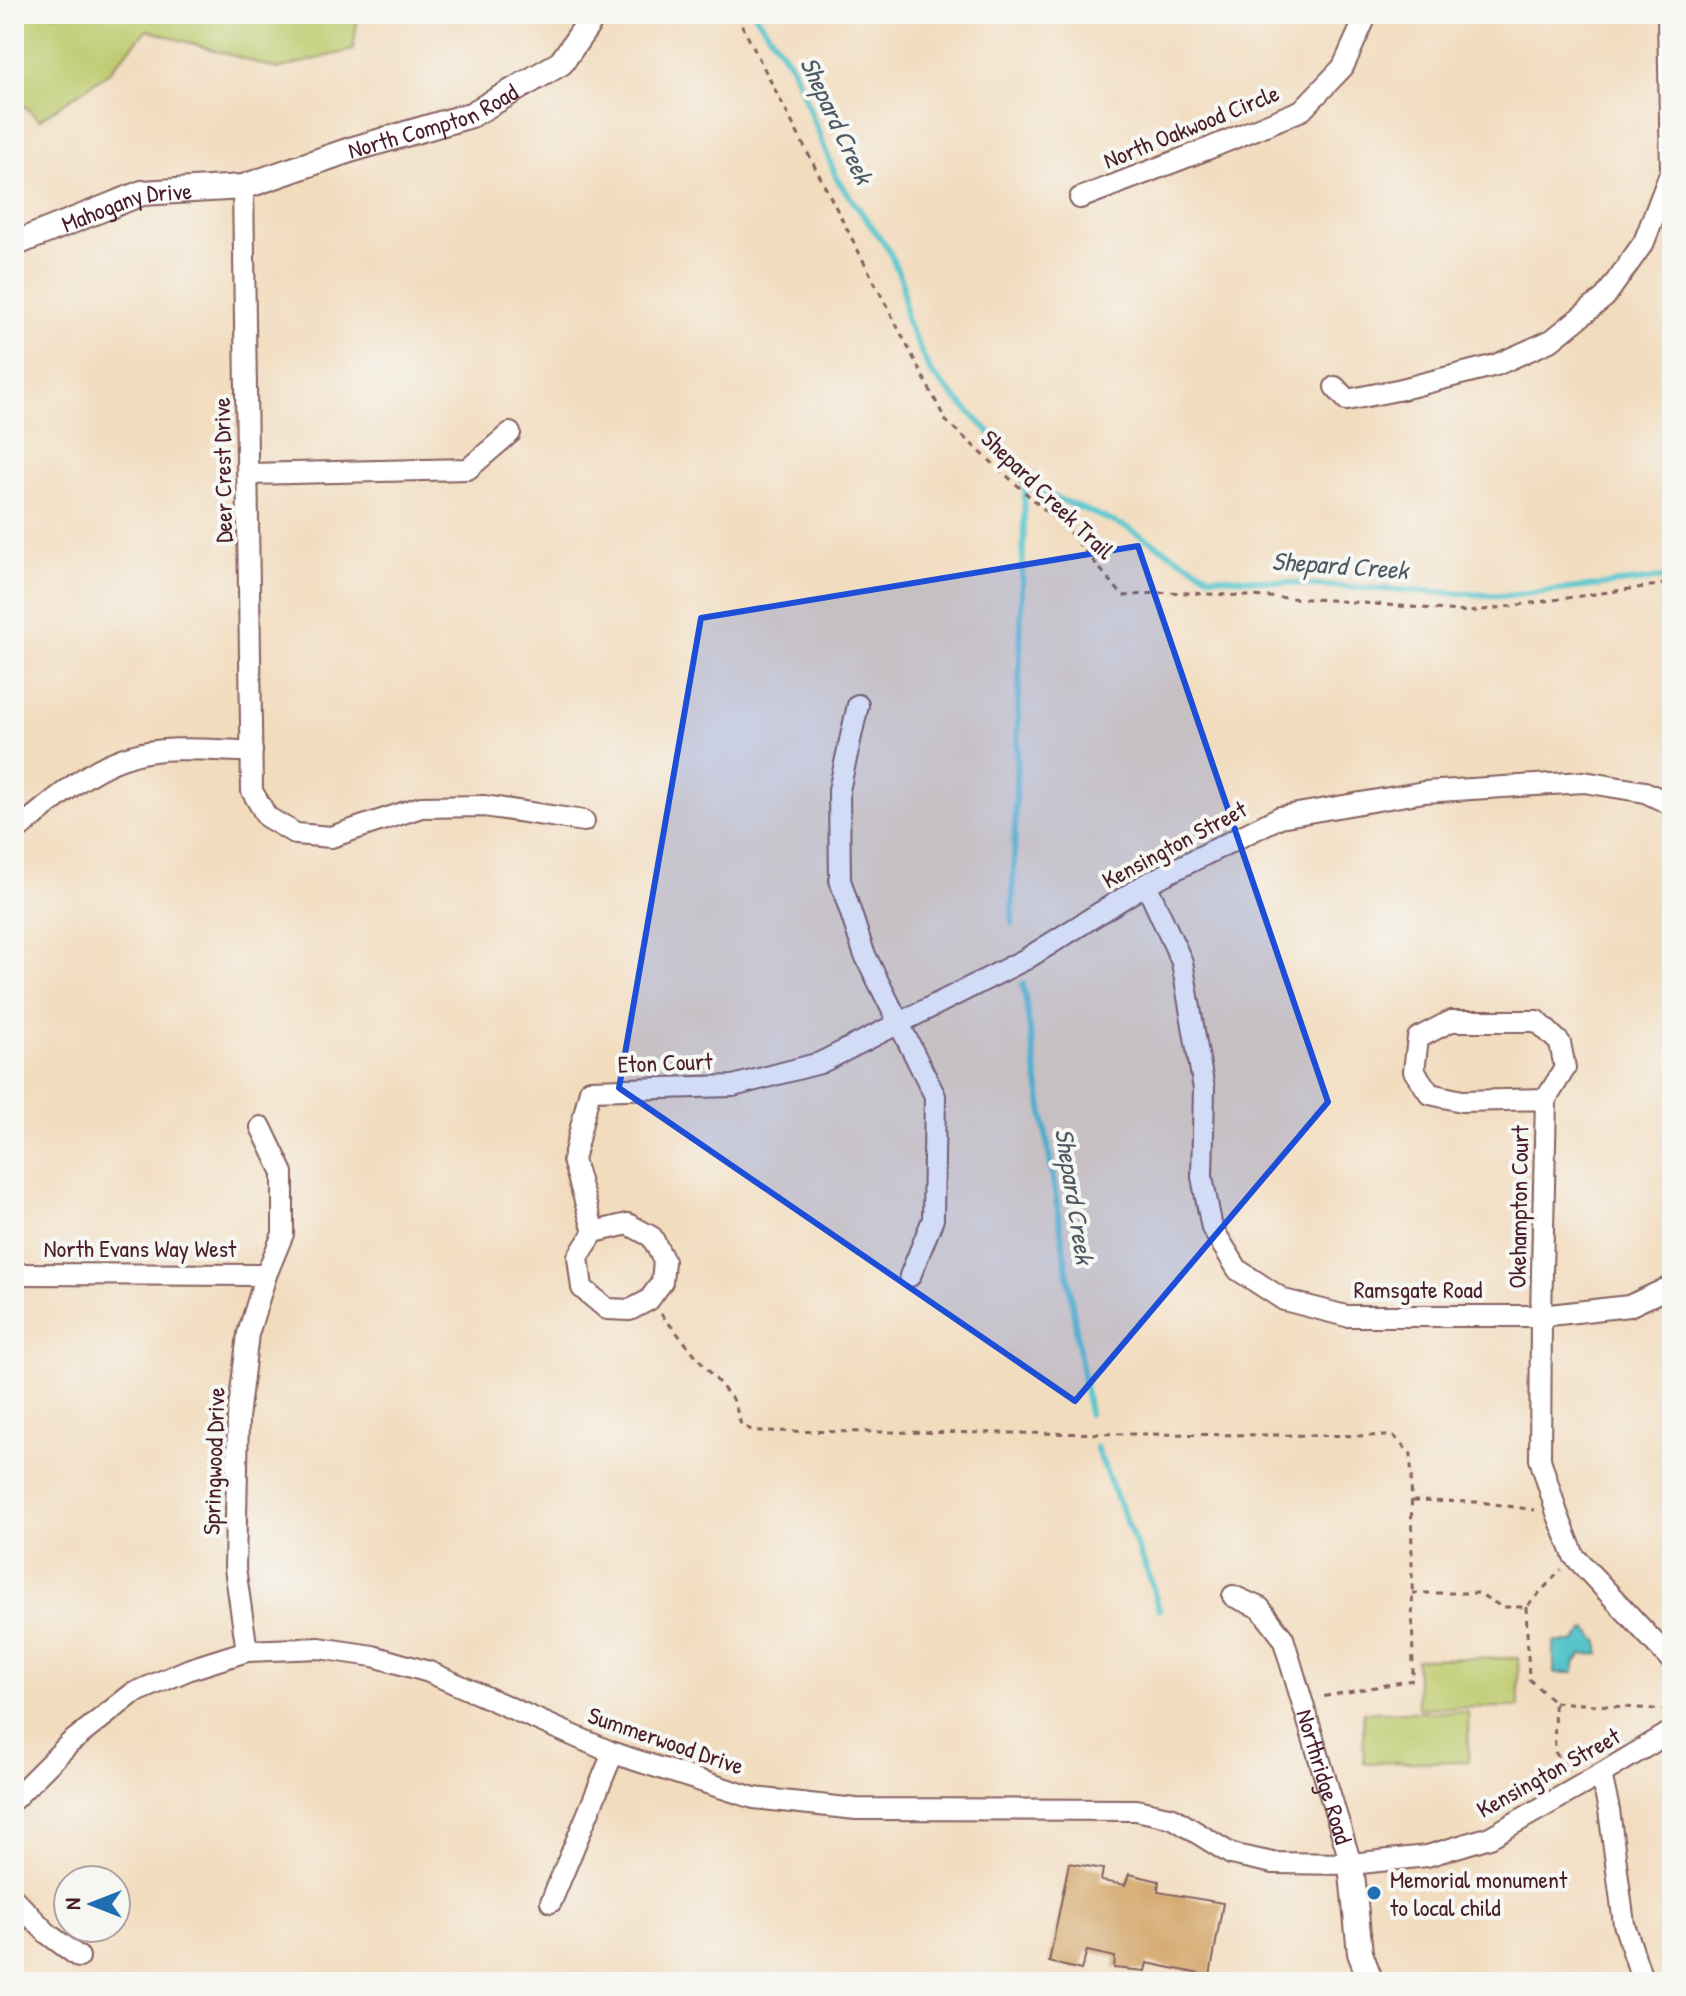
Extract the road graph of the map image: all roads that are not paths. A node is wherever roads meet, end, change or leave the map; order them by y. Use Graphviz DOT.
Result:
graph roads {
  1 [pos="595,14"];
  2 [pos="1367,14"];
  3 [pos="1668,14"];
  4 [pos="243,187"];
  5 [pos="1080,198"];
  6 [pos="14,244"];
  7 [pos="1335,387"];
  8 [pos="510,433"];
  9 [pos="248,474"];
  10 [pos="858,705"];
  11 [pos="252,751"];
  12 [pos="1672,805"];
  13 [pos="584,821"];
  14 [pos="14,830"];
  15 [pos="1146,884"];
  16 [pos="899,1023"];
  17 [pos="733,1086"];
  18 [pos="1546,1099"];
  19 [pos="261,1127"];
  20 [pos="594,1232"];
  21 [pos="14,1274"];
  22 [pos="266,1275"];
  23 [pos="910,1276"];
  24 [pos="1672,1286"];
  25 [pos="1541,1316"];
  26 [pos="1233,1596"];
  27 [pos="247,1651"];
  28 [pos="1672,1661"];
  29 [pos="1672,1731"];
  30 [pos="613,1753"];
  31 [pos="1601,1774"];
  32 [pos="14,1799"];
  33 [pos="1351,1864"];
  34 [pos="14,1899"];
  35 [pos="551,1902"];
  36 [pos="79,1957"];
  37 [pos="1642,1979"];
  38 [pos="1371,1982"];
  1 -- 4 [label="street, North Compton Road"];
  2 -- 5 [label="street, North Oakwood Circle"];
  3 -- 7 [label="street"];
  4 -- 6 [label="street, Mahogany Drive"];
  4 -- 9 [label="street, Deer Crest Drive"];
  8 -- 9 [label="street"];
  9 -- 11 [label="street, Deer Crest Drive"];
  10 -- 16 [label="street"];
  11 -- 13 [label="street, Deer Crest Drive"];
  11 -- 14 [label="street"];
  12 -- 15 [label="street, Kensington Street"];
  15 -- 16 [label="street, Kensington Street"];
  15 -- 25 [label="street, Ramsgate Road"];
  16 -- 17 [label="street, Kensington Street"];
  16 -- 23 [label="street"];
  17 -- 20 [label="street, Eton Court"];
  18 -- 18 [label="street, Okehampton Court"];
  18 -- 25 [label="street, Okehampton Court"];
  19 -- 22 [label="street, Springwood Drive"];
  20 -- 20 [label="street"];
  21 -- 22 [label="street, North Evans Way West"];
  22 -- 27 [label="street, Springwood Drive"];
  24 -- 25 [label="street, Ramsgate Road"];
  25 -- 28 [label="street, Okehampton Court"];
  26 -- 33 [label="street, Northridge Road"];
  27 -- 30 [label="street, Summerwood Drive"];
  27 -- 32 [label="street, Summerwood Drive"];
  29 -- 31 [label="street, Kensington Street"];
  30 -- 33 [label="street, Summerwood Drive"];
  30 -- 35 [label="street"];
  31 -- 33 [label="street, Kensington Street"];
  31 -- 37 [label="street"];
  33 -- 38 [label="street, Northridge Road"];
  34 -- 36 [label="street"];
}
